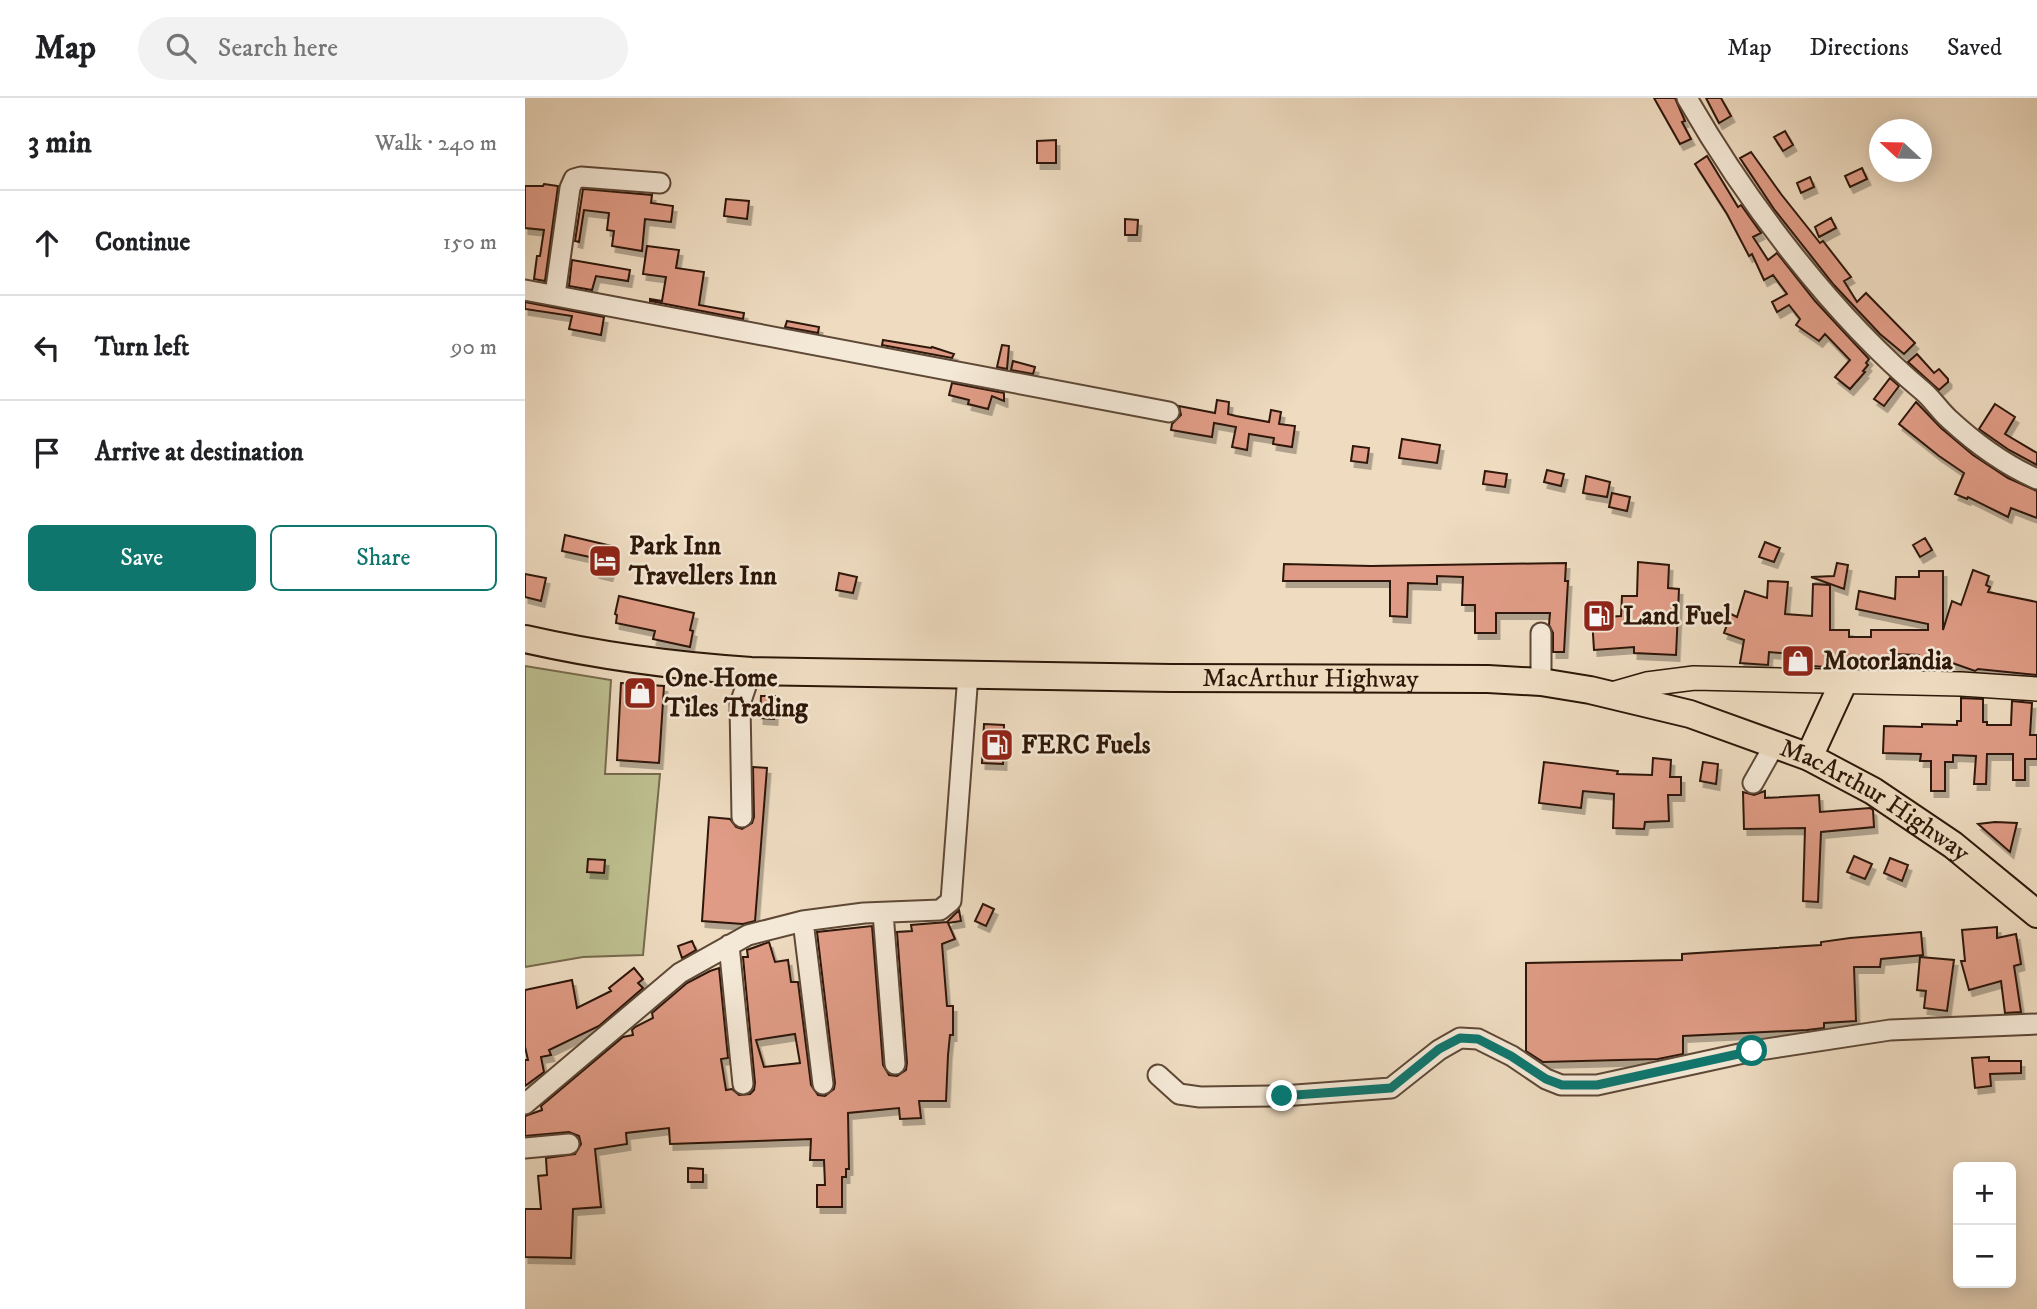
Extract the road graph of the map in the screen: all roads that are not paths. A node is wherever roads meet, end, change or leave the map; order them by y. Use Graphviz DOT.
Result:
graph roads {
  1 [pos="1688,98"];
  2 [pos="660,183"];
  3 [pos="525,290"];
  4 [pos="555,295"];
  5 [pos="1168,412"];
  6 [pos="2037,479"];
  7 [pos="1541,633"];
  8 [pos="525,639"];
  9 [pos="751,671"];
  10 [pos="968,674"];
  11 [pos="1844,681"];
  12 [pos="1541,682"];
  13 [pos="2037,689"];
  14 [pos="1612,694"];
  15 [pos="1775,744"];
  16 [pos="1809,757"];
  17 [pos="1753,783"];
  18 [pos="742,817"];
  19 [pos="883,913"];
  20 [pos="2037,915"];
  21 [pos="803,921"];
  22 [pos="729,945"];
  23 [pos="2037,1024"];
  24 [pos="895,1064"];
  25 [pos="1159,1075"];
  26 [pos="743,1084"];
  27 [pos="823,1084"];
  28 [pos="525,1104"];
  29 [pos="569,1144"];
  30 [pos="525,1148"];
  1 -- 6 [label="street"];
  2 -- 4 [label="street"];
  3 -- 4 [label="street"];
  4 -- 5 [label="street"];
  7 -- 12 [label="street"];
  8 -- 9 [label="highway, MacArthur Highway"];
  9 -- 10 [label="highway, MacArthur Highway"];
  9 -- 18 [label="street"];
  10 -- 12 [label="highway, MacArthur Highway"];
  10 -- 19 [label="street"];
  11 -- 13 [label="main road"];
  11 -- 14 [label="main road"];
  11 -- 16 [label="highway"];
  12 -- 14 [label="highway, MacArthur Highway"];
  14 -- 15 [label="highway, MacArthur Highway"];
  15 -- 16 [label="highway, MacArthur Highway"];
  15 -- 17 [label="street"];
  16 -- 20 [label="highway, MacArthur Highway"];
  19 -- 21 [label="street"];
  19 -- 24 [label="street"];
  21 -- 22 [label="street"];
  21 -- 27 [label="street"];
  22 -- 26 [label="street"];
  22 -- 28 [label="street"];
  23 -- 25 [label="street"];
  29 -- 30 [label="street"];
}
